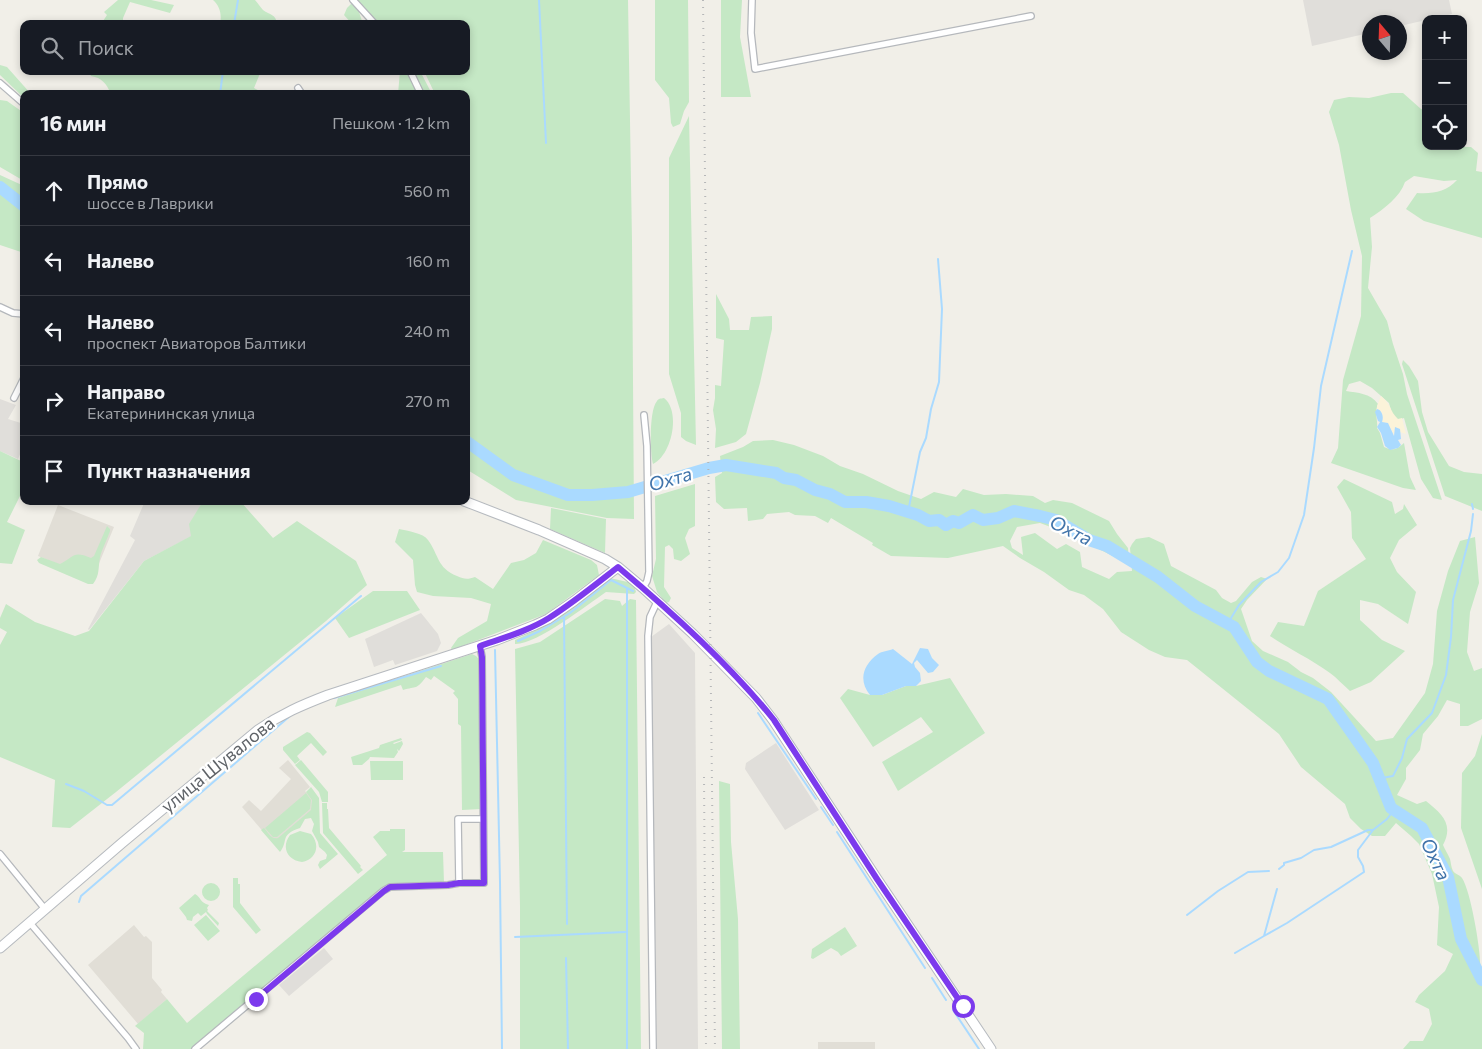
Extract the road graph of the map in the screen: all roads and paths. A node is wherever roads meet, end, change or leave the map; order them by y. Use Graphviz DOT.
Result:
graph roads {
  1 [pos="354,0"];
  2 [pos="752,0"];
  3 [pos="1031,16"];
  4 [pos="372,20"];
  5 [pos="412,75"];
  6 [pos="0,82"];
  7 [pos="419,90"];
  8 [pos="20,100"];
  9 [pos="0,307"];
  10 [pos="20,314"];
  11 [pos="20,386"];
  12 [pos="14,398"];
  13 [pos="644,415"];
  14 [pos="470,503"];
  15 [pos="618,567"];
  16 [pos="643,588"];
  17 [pos="657,602"];
  18 [pos="480,646"];
  19 [pos="483,819"];
  20 [pos="0,854"];
  21 [pos="459,883"];
  22 [pos="45,909"];
  23 [pos="30,923"];
  24 [pos="0,948"];
  25 [pos="136,1049"];
  26 [pos="194,1049"];
  27 [pos="653,1049"];
  28 [pos="991,1049"];
  1 -- 4 [label="street"];
  2 -- 3 [label="street"];
  5 -- 7 [label="street"];
  6 -- 8 [label="street"];
  9 -- 10 [label="street"];
  11 -- 12 [label="street"];
  13 -- 16 [label="street"];
  14 -- 15 [label="street"];
  15 -- 16 [label="street"];
  15 -- 18 [label="street, улица Шувалова"];
  16 -- 17 [label="street"];
  17 -- 27 [label="street"];
  17 -- 28 [label="street"];
  18 -- 19 [label="street"];
  18 -- 22 [label="street, улица Шувалова"];
  19 -- 21 [label="street"];
  19 -- 21 [label="street"];
  20 -- 22 [label="street"];
  21 -- 26 [label="street"];
  22 -- 23 [label="street, улица Шувалова"];
  23 -- 24 [label="street, улица Шувалова"];
  23 -- 25 [label="street"];
}
